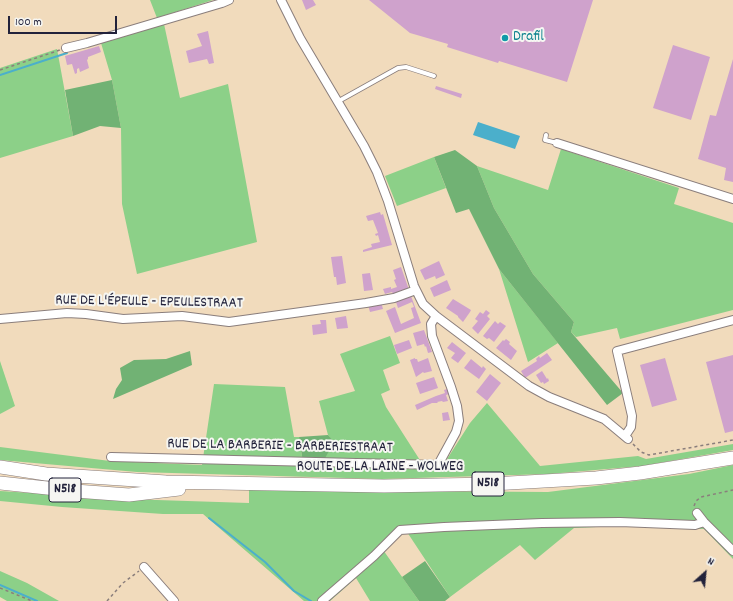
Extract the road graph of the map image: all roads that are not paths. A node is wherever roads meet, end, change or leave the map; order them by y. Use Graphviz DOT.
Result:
graph roads {
  1 [pos="229,0"];
  2 [pos="281,0"];
  3 [pos="66,48"];
  4 [pos="434,76"];
  5 [pos="337,102"];
  6 [pos="546,135"];
  7 [pos="557,143"];
  8 [pos="733,199"];
  9 [pos="416,290"];
  10 [pos="436,316"];
  11 [pos="0,319"];
  12 [pos="733,320"];
  13 [pos="111,457"];
  14 [pos="733,458"];
  15 [pos="0,467"];
  16 [pos="242,483"];
  17 [pos="0,484"];
  18 [pos="697,513"];
  19 [pos="704,522"];
  20 [pos="733,551"];
  21 [pos="144,567"];
  22 [pos="174,601"];
  23 [pos="322,601"];
  1 -- 3 [label="street"];
  2 -- 5 [label="street"];
  4 -- 5 [label="lane"];
  5 -- 9 [label="street"];
  6 -- 7 [label="lane"];
  7 -- 8 [label="street"];
  9 -- 10 [label="street"];
  9 -- 11 [label="street, RUE DE L'ÉPEULE - EPEULESTRAAT"];
  10 -- 12 [label="street"];
  10 -- 13 [label="street, RUE DE LA BARBERIE - BARBERIESTRAAT"];
  14 -- 16 [label="highway, ROUTE DE LA LAINE - WOLWEG / N518"];
  15 -- 16 [label="highway, ROUTE DE LA LAINE - WOLWEG / N518"];
  16 -- 17 [label="highway, ROUTE DE LA LAINE - WOLWEG / N518"];
  18 -- 19 [label="street"];
  19 -- 20 [label="street"];
  19 -- 23 [label="street"];
  21 -- 22 [label="street"];
}
